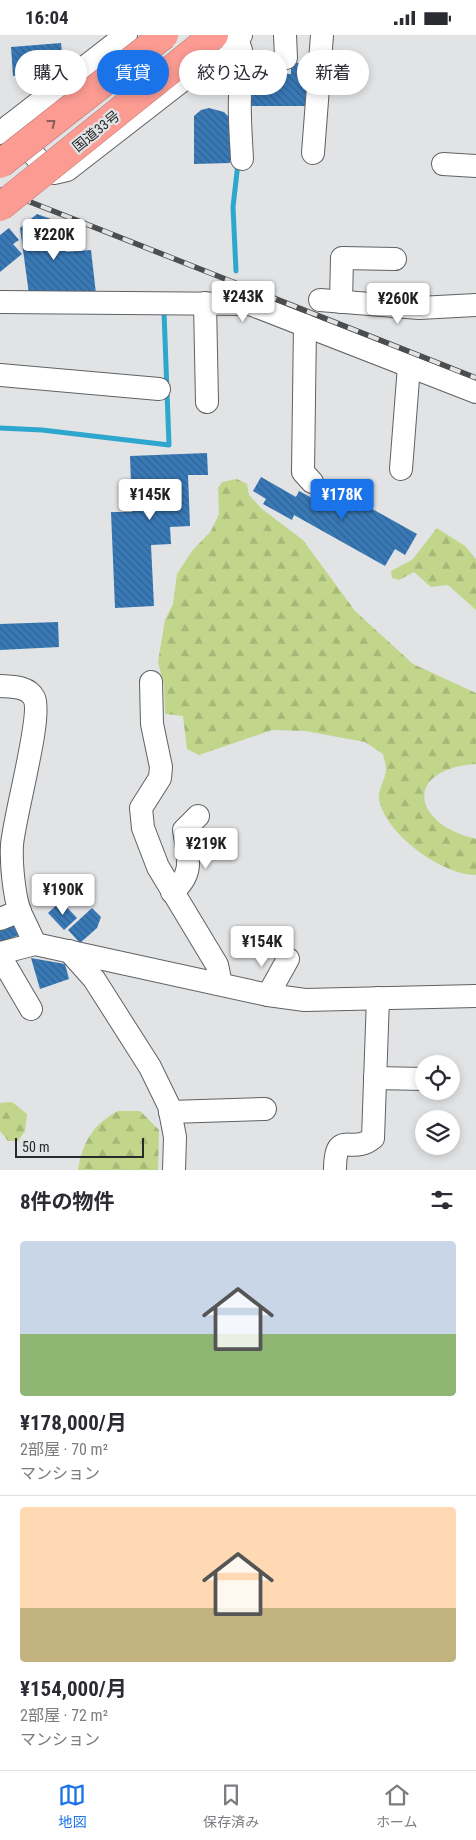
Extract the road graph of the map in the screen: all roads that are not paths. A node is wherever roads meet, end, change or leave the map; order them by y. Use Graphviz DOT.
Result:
graph roads {
  1 [pos="126,35"];
  2 [pos="164,35"];
  3 [pos="285,35"];
  4 [pos="322,35"];
  5 [pos="230,36"];
  6 [pos="286,50"];
  7 [pos="5,129"];
  8 [pos="313,153"];
  9 [pos="242,159"];
  10 [pos="0,163"];
  11 [pos="443,164"];
  12 [pos="476,166"];
  13 [pos="0,207"];
  14 [pos="395,259"];
  15 [pos="0,301"];
  16 [pos="205,303"];
  17 [pos="476,305"];
  18 [pos="305,325"];
  19 [pos="410,366"];
  20 [pos="0,375"];
  21 [pos="159,389"];
  22 [pos="476,392"];
  23 [pos="212,395"];
  24 [pos="401,469"];
  25 [pos="312,482"];
  26 [pos="151,682"];
  27 [pos="0,686"];
  28 [pos="198,816"];
  29 [pos="172,893"];
  30 [pos="10,915"];
  31 [pos="35,943"];
  32 [pos="69,951"];
  33 [pos="0,954"];
  34 [pos="288,959"];
  35 [pos="221,984"];
  36 [pos="268,995"];
  37 [pos="476,996"];
  38 [pos="378,998"];
  39 [pos="31,1009"];
  40 [pos="375,1078"];
  41 [pos="415,1079"];
  42 [pos="257,1105"];
  43 [pos="170,1112"];
  44 [pos="174,1170"];
  45 [pos="334,1170"];
  1 -- 7 [label="street"];
  10 -- 2 [label="highway, one-way, bridge"];
  3 -- 6 [label="street"];
  4 -- 8 [label="street"];
  5 -- 7 [label="street"];
  5 -- 9 [label="street"];
  5 -- 13 [label="highway, 国道33号, bridge"];
  11 -- 12 [label="street"];
  14 -- 17 [label="street"];
  15 -- 16 [label="street"];
  16 -- 18 [label="street"];
  16 -- 23 [label="street"];
  18 -- 19 [label="street"];
  18 -- 25 [label="street"];
  19 -- 22 [label="street"];
  19 -- 24 [label="street"];
  20 -- 21 [label="street"];
  26 -- 29 [label="street"];
  27 -- 30 [label="street"];
  28 -- 29 [label="street"];
  29 -- 35 [label="street"];
  30 -- 31 [label="street"];
  31 -- 32 [label="street"];
  31 -- 33 [label="street"];
  32 -- 35 [label="street"];
  32 -- 43 [label="street"];
  33 -- 39 [label="street"];
  34 -- 36 [label="street"];
  35 -- 36 [label="street"];
  36 -- 38 [label="street"];
  37 -- 38 [label="street"];
  38 -- 40 [label="street"];
  40 -- 41 [label="street"];
  40 -- 45 [label="street"];
  42 -- 43 [label="street"];
  43 -- 44 [label="street"];
}
